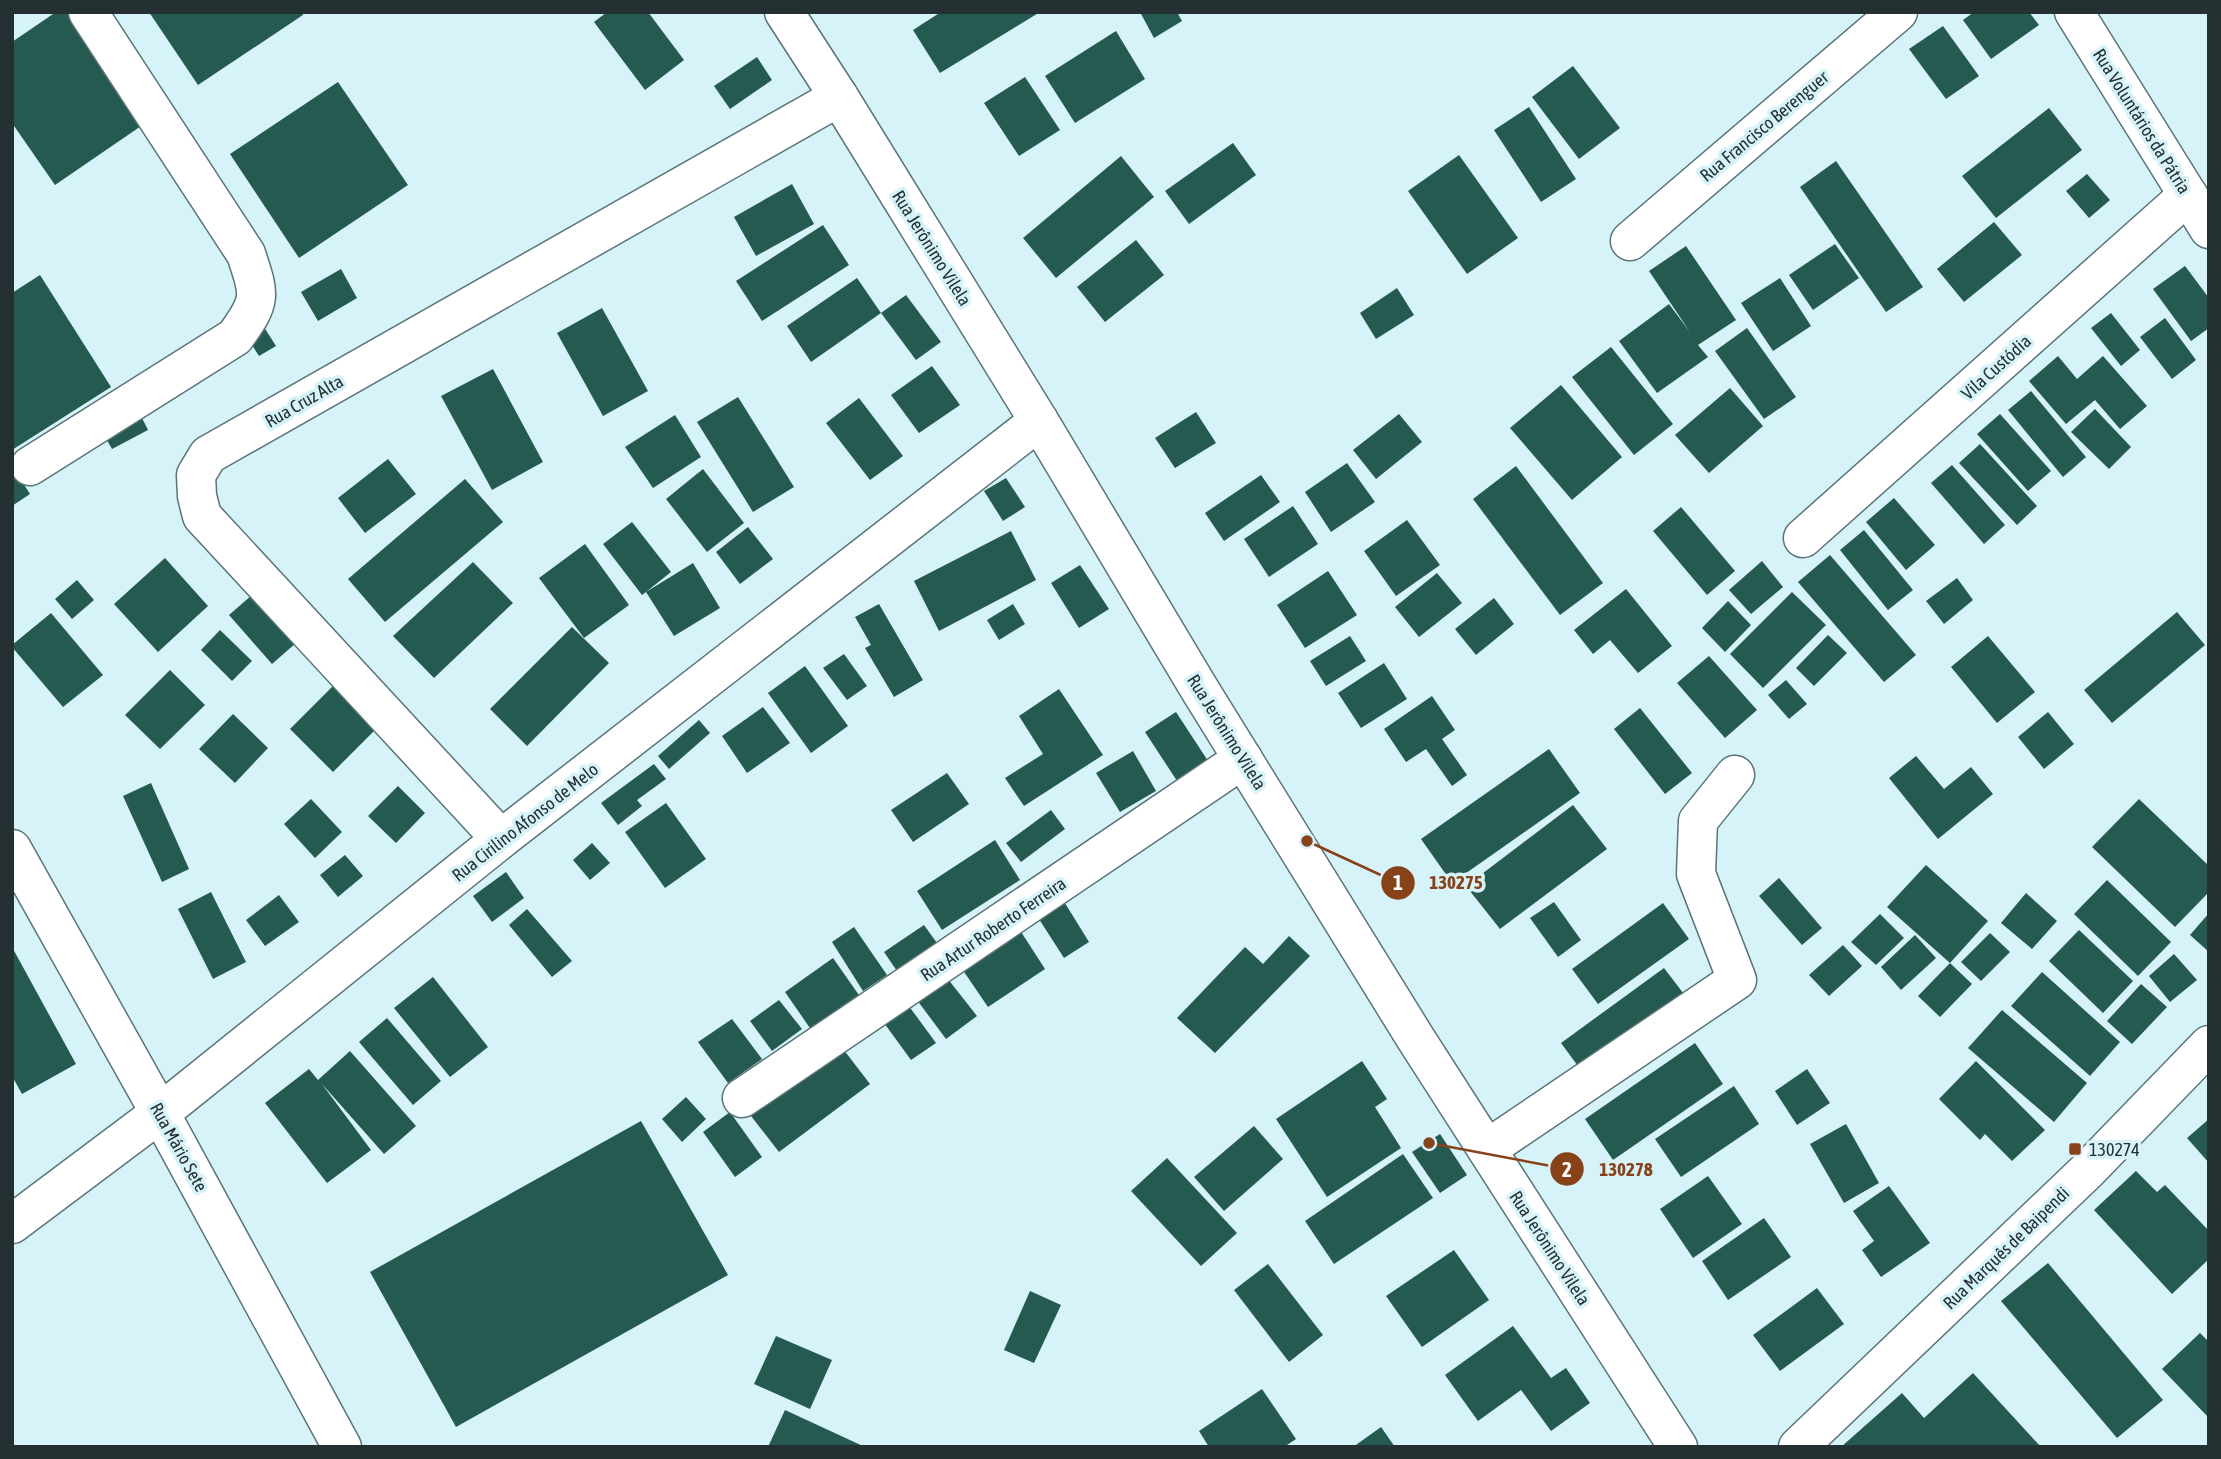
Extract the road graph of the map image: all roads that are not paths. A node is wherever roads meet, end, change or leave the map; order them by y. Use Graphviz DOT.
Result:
graph roads {
  1 [pos="88,12"];
  2 [pos="784,12"];
  3 [pos="1898,12"];
  4 [pos="2074,12"];
  5 [pos="839,97"];
  6 [pos="2188,195"];
  7 [pos="2209,229"];
  8 [pos="1630,241"];
  9 [pos="1039,421"];
  10 [pos="30,466"];
  11 [pos="1803,538"];
  12 [pos="1244,760"];
  13 [pos="1735,775"];
  14 [pos="501,839"];
  15 [pos="12,849"];
  16 [pos="2209,1045"];
  17 [pos="741,1098"];
  18 [pos="160,1113"];
  19 [pos="1487,1149"];
  20 [pos="12,1224"];
  21 [pos="342,1447"];
  22 [pos="1678,1447"];
  23 [pos="1798,1447"];
  1 -- 10 [label="street"];
  2 -- 5 [label="street, Rua Jerônimo Vilela"];
  3 -- 8 [label="street, Rua Francisco Berenguer"];
  4 -- 6 [label="street, Rua Voluntários da Pátria"];
  5 -- 9 [label="street, Rua Jerônimo Vilela"];
  5 -- 14 [label="street, Rua Cruz Alta"];
  6 -- 7 [label="street, Rua Voluntários da Pátria"];
  6 -- 11 [label="street, Vila Custódia"];
  9 -- 12 [label="street, Rua Jerônimo Vilela"];
  9 -- 14 [label="street, Rua Cirilino Afonso de Melo"];
  12 -- 17 [label="street, Rua Artur Roberto Ferreira"];
  12 -- 19 [label="street, Rua Jerônimo Vilela"];
  13 -- 19 [label="street"];
  14 -- 18 [label="street, Rua Cirilino Afonso de Melo"];
  15 -- 18 [label="street, Rua Mário Sete"];
  16 -- 23 [label="street, Rua Marquês de Baipendi"];
  18 -- 20 [label="street, Rua Cirilino Afonso de Melo"];
  18 -- 21 [label="street, Rua Mário Sete"];
  19 -- 22 [label="street, Rua Jerônimo Vilela"];
}
